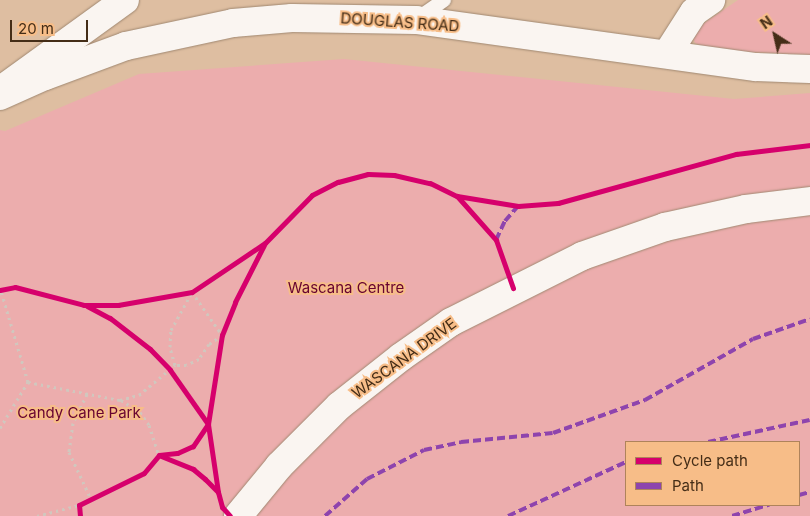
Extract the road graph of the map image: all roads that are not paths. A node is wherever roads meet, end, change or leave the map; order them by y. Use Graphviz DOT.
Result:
graph roads {
  1 [pos="125,0"];
  2 [pos="444,0"];
  3 [pos="711,0"];
  4 [pos="416,20"];
  5 [pos="667,54"];
  6 [pos="810,69"];
  7 [pos="0,91"];
  8 [pos="0,96"];
  9 [pos="810,201"];
  10 [pos="238,516"];
  1 -- 7 [label="street"];
  2 -- 4 [label="lane"];
  3 -- 5 [label="street"];
  4 -- 5 [label="street, DOUGLAS ROAD"];
  4 -- 8 [label="street, DOUGLAS ROAD"];
  5 -- 6 [label="street, DOUGLAS ROAD"];
  9 -- 10 [label="street, WASCANA DRIVE"];
}
